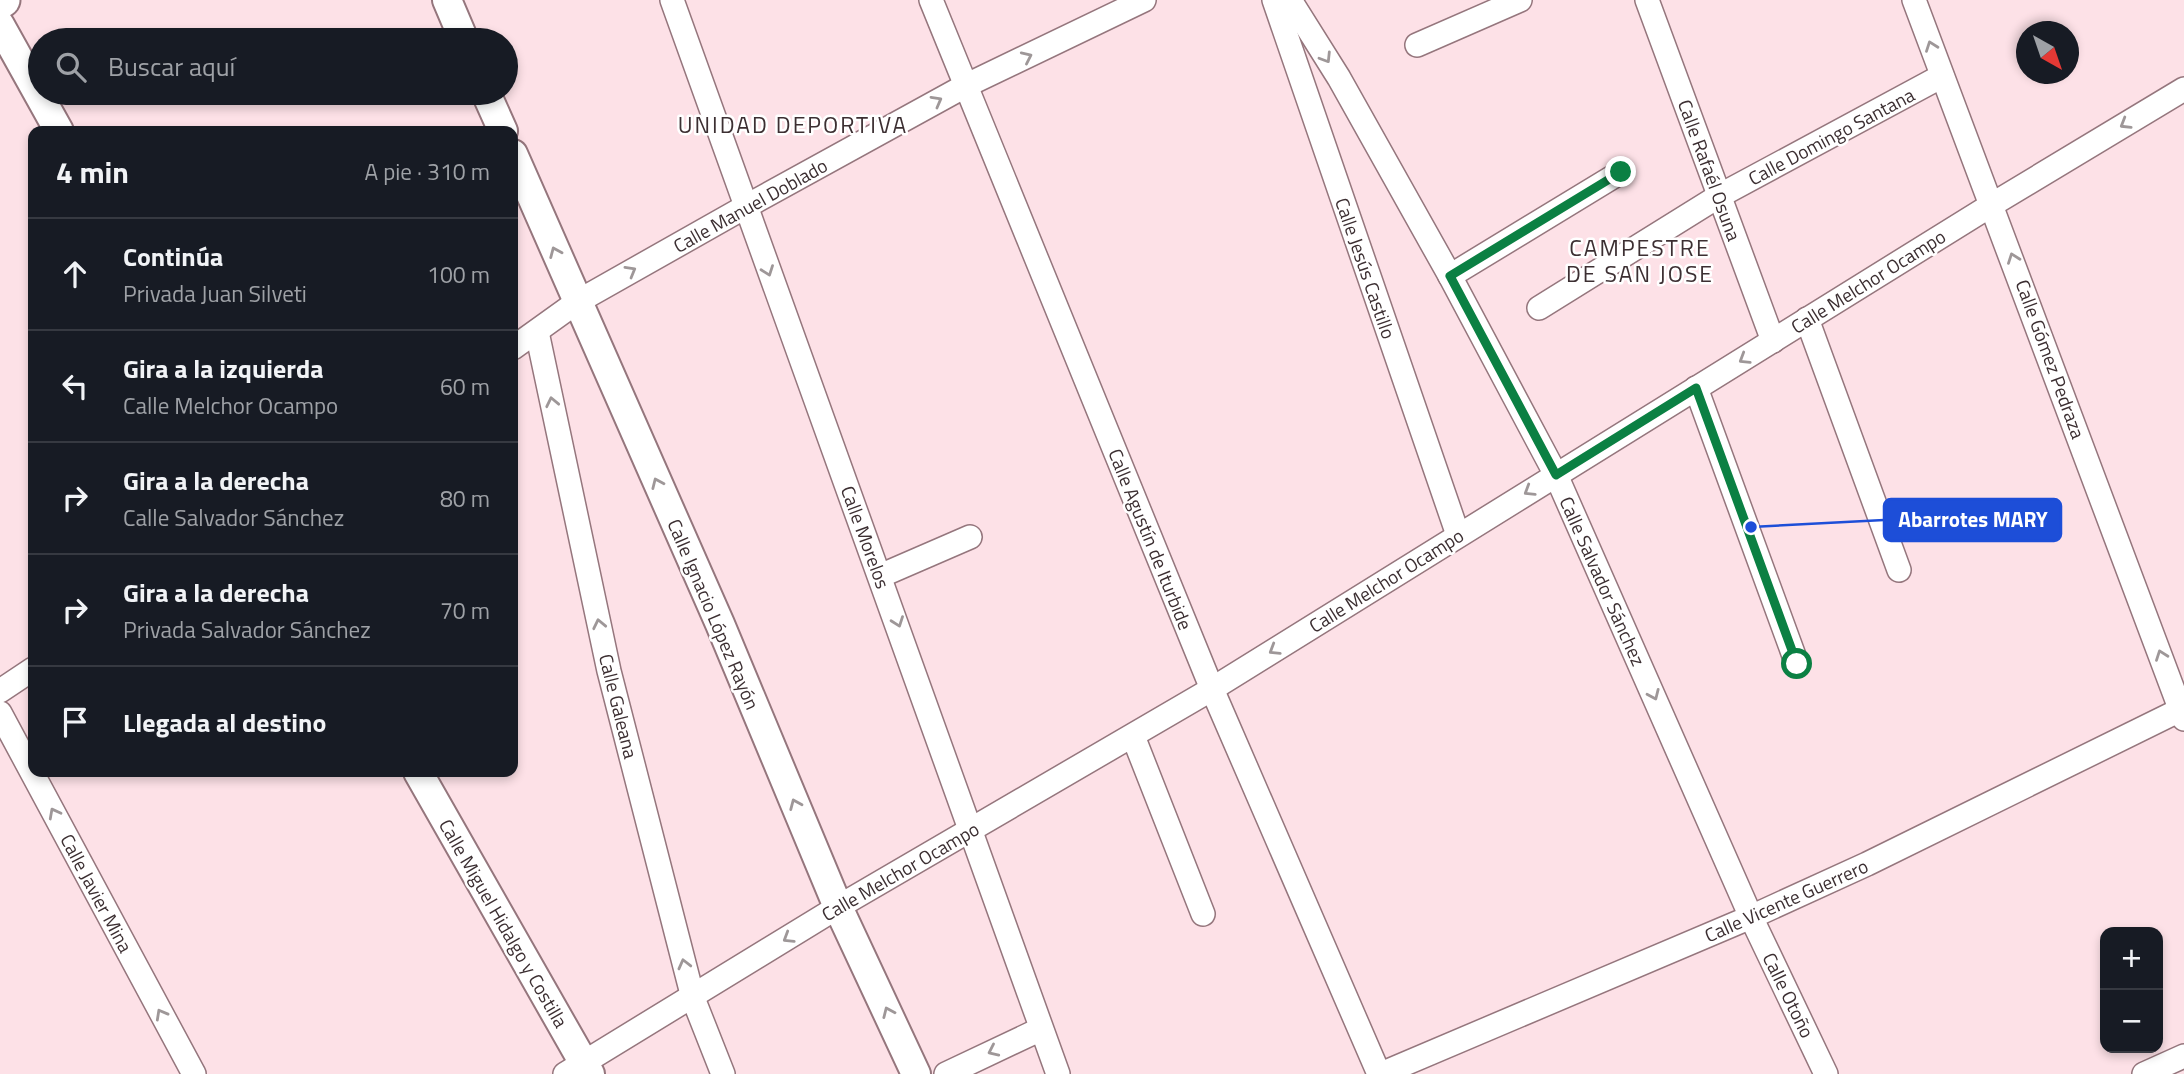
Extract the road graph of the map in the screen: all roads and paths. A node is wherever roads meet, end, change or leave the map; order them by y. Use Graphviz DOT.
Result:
graph roads {
  1 [pos="447,0"];
  2 [pos="672,0"];
  3 [pos="931,0"];
  4 [pos="1144,0"];
  5 [pos="1274,0"];
  6 [pos="1290,0"];
  7 [pos="1520,0"];
  8 [pos="1647,0"];
  9 [pos="1914,0"];
  10 [pos="0,24"];
  11 [pos="459,28"];
  12 [pos="1417,45"];
  13 [pos="28,75"];
  14 [pos="1942,76"];
  15 [pos="965,86"];
  16 [pos="2184,89"];
  17 [pos="45,105"];
  18 [pos="491,105"];
  19 [pos="56,126"];
  20 [pos="501,126"];
  21 [pos="518,166"];
  22 [pos="1621,172"];
  23 [pos="1719,196"];
  24 [pos="1993,204"];
  25 [pos="745,207"];
  26 [pos="1450,276"];
  27 [pos="577,302"];
  28 [pos="1539,308"];
  29 [pos="1807,318"];
  30 [pos="537,332"];
  31 [pos="1773,341"];
  32 [pos="518,345"];
  33 [pos="1696,388"];
  34 [pos="1556,475"];
  35 [pos="1458,535"];
  36 [pos="970,537"];
  37 [pos="1899,570"];
  38 [pos="880,576"];
  39 [pos="1797,664"];
  40 [pos="28,672"];
  41 [pos="1212,689"];
  42 [pos="0,691"];
  43 [pos="2183,712"];
  44 [pos="0,713"];
  45 [pos="1133,736"];
  46 [pos="28,765"];
  47 [pos="34,777"];
  48 [pos="421,777"];
  49 [pos="973,829"];
  50 [pos="838,907"];
  51 [pos="1203,914"];
  52 [pos="1751,917"];
  53 [pos="693,998"];
  54 [pos="1041,1029"];
  55 [pos="2184,1056"];
  56 [pos="580,1071"];
  57 [pos="194,1074"];
  58 [pos="723,1074"];
  59 [pos="916,1074"];
  60 [pos="946,1074"];
  61 [pos="1058,1074"];
  62 [pos="1380,1074"];
  63 [pos="1826,1074"];
  64 [pos="2144,1074"];
  1 -- 11 [label="street"];
  2 -- 25 [label="street, Calle Morelos"];
  3 -- 15 [label="street, Calle Agustín de Iturbide"];
  15 -- 4 [label="street, Calle Manuel Doblado, one-way"];
  5 -- 35 [label="street, Calle Jesús Castillo"];
  6 -- 26 [label="street, Calle Salvador Sánchez, one-way"];
  7 -- 12 [label="street"];
  8 -- 23 [label="street, Calle Rafaél Osuna"];
  14 -- 9 [label="street, Calle Gómez Pedraza, one-way"];
  10 -- 13 [label="street"];
  14 -- 23 [label="street, Calle Domingo Santana"];
  14 -- 24 [label="street, Calle Gómez Pedraza"];
  25 -- 15 [label="street, Calle Manuel Doblado, one-way"];
  15 -- 41 [label="street, Calle Agustín de Iturbide"];
  16 -- 24 [label="street, Calle Melchor Ocampo, one-way"];
  17 -- 19 [label="street"];
  18 -- 20 [label="street"];
  27 -- 21 [label="street, Calle Ignacio López Rayón, one-way"];
  22 -- 26 [label="street"];
  23 -- 28 [label="street, Calle Domingo Santana"];
  23 -- 31 [label="street, Calle Rafaél Osuna"];
  24 -- 29 [label="street, Calle Melchor Ocampo"];
  43 -- 24 [label="street, Calle Gómez Pedraza, one-way"];
  27 -- 25 [label="street, Calle Manuel Doblado, one-way"];
  25 -- 38 [label="street, Calle Morelos, one-way"];
  26 -- 34 [label="street, Calle Salvador Sánchez"];
  27 -- 30 [label="street, Calle Manuel Doblado"];
  50 -- 27 [label="street, Calle Ignacio López Rayón, one-way"];
  29 -- 31 [label="street, Calle Melchor Ocampo"];
  29 -- 37 [label="street"];
  30 -- 32 [label="street, Calle Manuel Doblado"];
  53 -- 30 [label="street, Calle Galeana, one-way"];
  31 -- 33 [label="street, Calle Melchor Ocampo, one-way"];
  33 -- 34 [label="street, Calle Melchor Ocampo"];
  33 -- 39 [label="street"];
  34 -- 35 [label="street, Calle Melchor Ocampo, one-way"];
  34 -- 52 [label="street, Calle Salvador Sánchez, one-way"];
  35 -- 41 [label="street, Calle Melchor Ocampo, one-way"];
  36 -- 38 [label="street"];
  38 -- 49 [label="street, Calle Morelos, one-way"];
  40 -- 42 [label="street"];
  41 -- 45 [label="street, Calle Melchor Ocampo"];
  41 -- 62 [label="street, Calle Agustín de Iturbide"];
  43 -- 52 [label="street, Calle Vicente Guerrero"];
  46 -- 44 [label="street, Calle Javier Mina, one-way"];
  45 -- 49 [label="street, Calle Melchor Ocampo"];
  45 -- 51 [label="street"];
  57 -- 47 [label="street, Calle Javier Mina, one-way"];
  48 -- 56 [label="street, Calle Miguel Hidalgo y Costilla"];
  49 -- 50 [label="street, Calle Melchor Ocampo"];
  49 -- 54 [label="street, Calle Morelos"];
  50 -- 53 [label="street, Calle Melchor Ocampo, one-way"];
  59 -- 50 [label="street, Calle Ignacio López Rayón, one-way"];
  52 -- 62 [label="street, Calle Vicente Guerrero"];
  52 -- 63 [label="street, Calle Otoño"];
  53 -- 56 [label="street, Calle Melchor Ocampo"];
  53 -- 58 [label="street, Calle Galeana"];
  54 -- 60 [label="street, one-way"];
  54 -- 61 [label="street, Calle Morelos"];
  55 -- 64 [label="street"];
}
